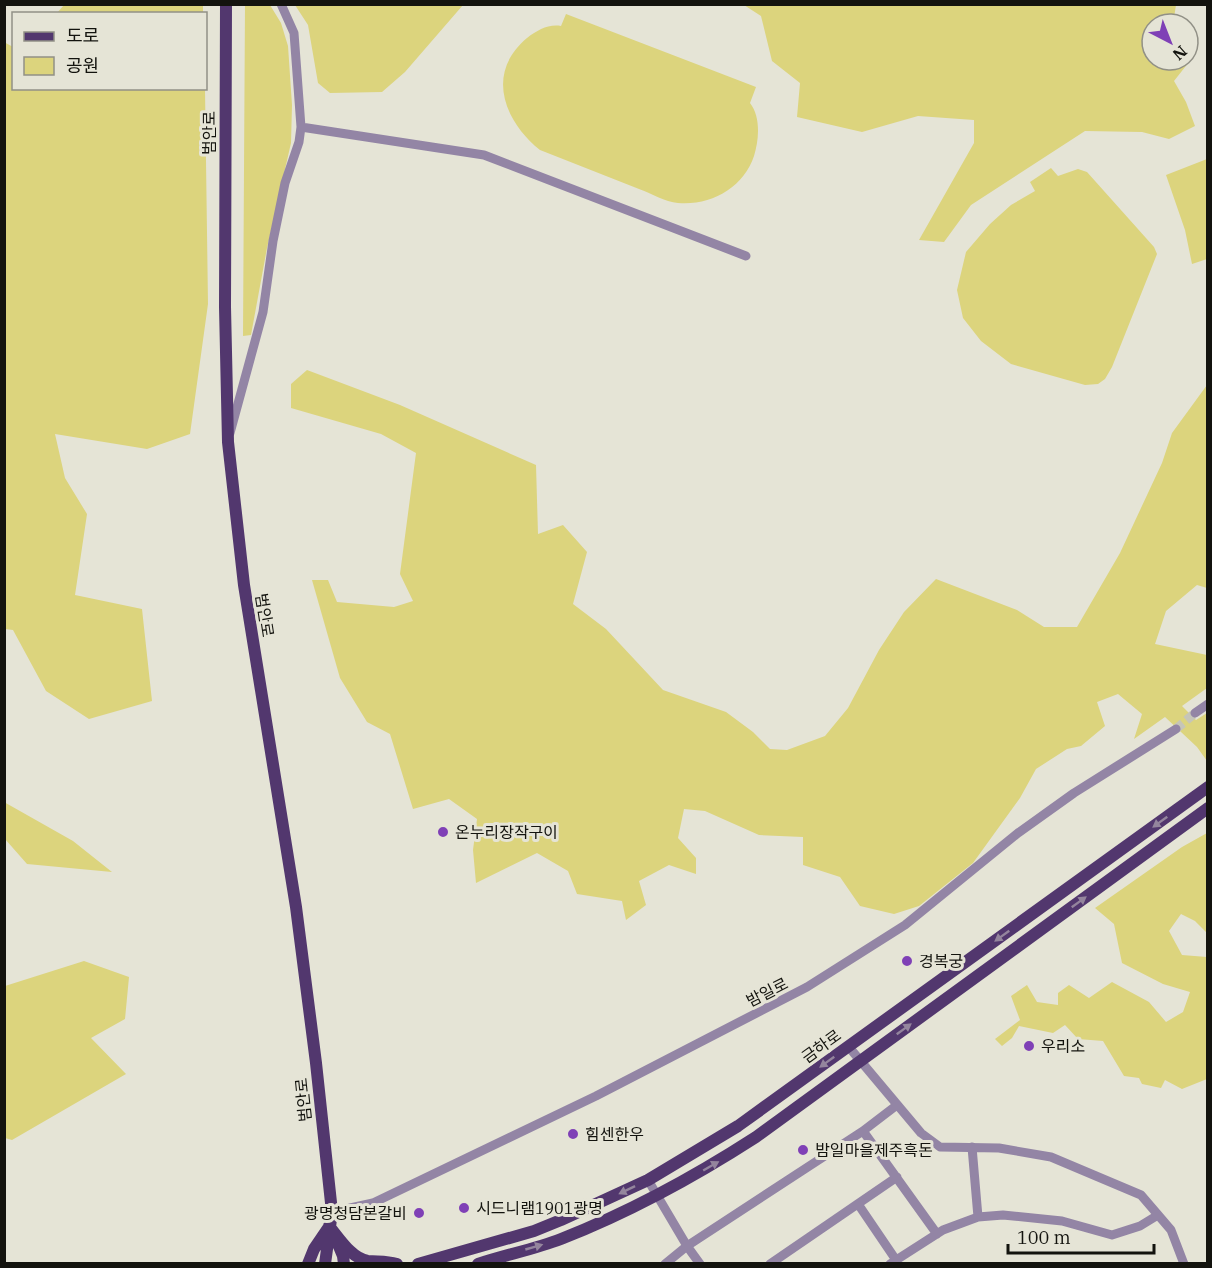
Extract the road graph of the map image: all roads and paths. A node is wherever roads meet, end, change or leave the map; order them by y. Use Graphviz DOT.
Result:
graph roads {
  1 [pos="226,4"];
  2 [pos="282,4"];
  3 [pos="301,127"];
  4 [pos="746,256"];
  5 [pos="228,442"];
  6 [pos="1208,704"];
  7 [pos="1195,713"];
  8 [pos="1176,729"];
  9 [pos="1208,788"];
  10 [pos="1208,808"];
  11 [pos="848,1046"];
  12 [pos="859,1061"];
  13 [pos="897,1105"];
  14 [pos="863,1131"];
  15 [pos="972,1147"];
  16 [pos="897,1177"];
  17 [pos="648,1180"];
  18 [pos="658,1195"];
  19 [pos="858,1204"];
  20 [pos="332,1212"];
  21 [pos="1158,1215"];
  22 [pos="978,1217"];
  23 [pos="329,1226"];
  24 [pos="937,1234"];
  25 [pos="687,1246"];
  26 [pos="774,1262"];
  27 [pos="893,1262"];
  28 [pos="308,1263"];
  29 [pos="325,1263"];
  30 [pos="344,1263"];
  31 [pos="397,1263"];
  32 [pos="418,1263"];
  33 [pos="478,1263"];
  34 [pos="665,1263"];
  35 [pos="700,1263"];
  36 [pos="1184,1263"];
  1 -- 5 [label="main road, 범안로"];
  2 -- 3 [label="street"];
  3 -- 4 [label="street"];
  3 -- 5 [label="street"];
  5 -- 20 [label="main road, 범안로"];
  6 -- 7 [label="street"];
  8 -- 20 [label="street, 밤일로"];
  9 -- 11 [label="main road, 금하로, one-way"];
  12 -- 10 [label="main road, one-way"];
  11 -- 12 [label="street"];
  11 -- 17 [label="main road, 금하로, one-way"];
  12 -- 13 [label="street"];
  18 -- 12 [label="main road, one-way"];
  13 -- 14 [label="street"];
  13 -- 15 [label="street"];
  14 -- 16 [label="street"];
  14 -- 25 [label="street"];
  15 -- 21 [label="street"];
  15 -- 22 [label="street"];
  16 -- 19 [label="street"];
  16 -- 24 [label="street"];
  17 -- 18 [label="street"];
  17 -- 32 [label="main road, 금하로, one-way"];
  18 -- 25 [label="street"];
  33 -- 18 [label="main road, one-way"];
  19 -- 26 [label="street"];
  19 -- 27 [label="street"];
  20 -- 23 [label="main road, 범안로"];
  21 -- 22 [label="street"];
  21 -- 36 [label="street"];
  22 -- 24 [label="street"];
  23 -- 28 [label="main road"];
  23 -- 29 [label="main road, 범안로"];
  23 -- 30 [label="main road"];
  23 -- 31 [label="main road"];
  24 -- 27 [label="street"];
  25 -- 34 [label="street"];
  25 -- 35 [label="street"];
}
